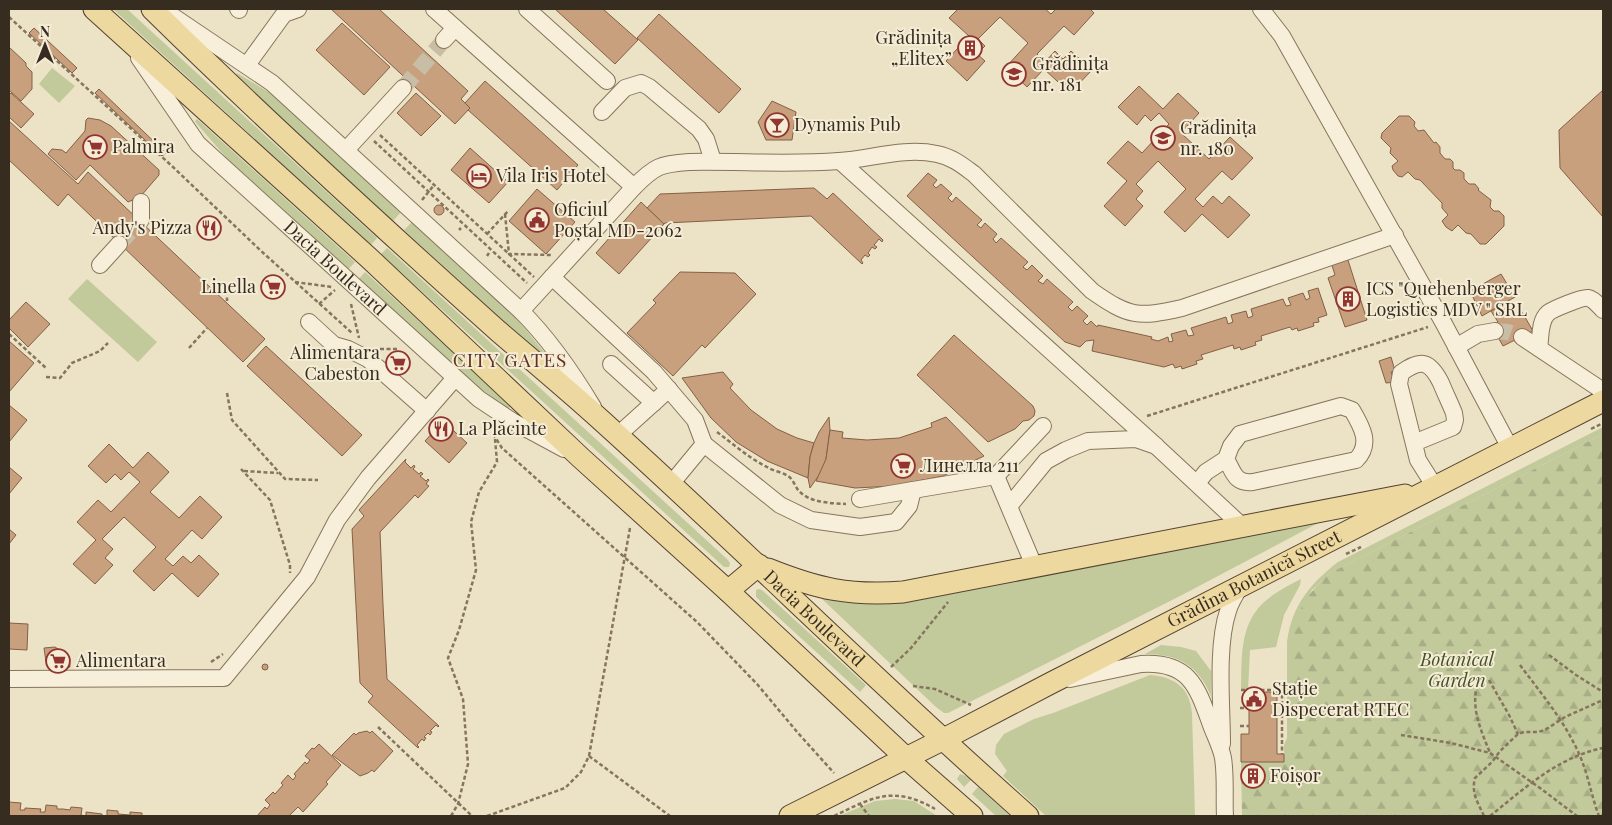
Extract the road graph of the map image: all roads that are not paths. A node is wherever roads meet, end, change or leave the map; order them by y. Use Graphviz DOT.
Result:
graph roads {
  1 [pos="94,9"];
  2 [pos="152,9"];
  3 [pos="162,9"];
  4 [pos="298,9"];
  5 [pos="434,9"];
  6 [pos="527,9"];
  7 [pos="1261,9"];
  8 [pos="455,28"];
  9 [pos="124,38"];
  10 [pos="444,40"];
  11 [pos="247,65"];
  12 [pos="607,81"];
  13 [pos="403,88"];
  14 [pos="602,112"];
  15 [pos="346,150"];
  16 [pos="840,161"];
  17 [pos="713,162"];
  18 [pos="634,187"];
  19 [pos="141,202"];
  20 [pos="142,220"];
  21 [pos="1395,235"];
  22 [pos="119,244"];
  23 [pos="100,265"];
  24 [pos="544,286"];
  25 [pos="1603,310"];
  26 [pos="522,311"];
  27 [pos="309,322"];
  28 [pos="1495,331"];
  29 [pos="1522,337"];
  30 [pos="1456,347"];
  31 [pos="1539,348"];
  32 [pos="611,364"];
  33 [pos="455,378"];
  34 [pos="669,389"];
  35 [pos="1603,391"];
  36 [pos="1603,401"];
  37 [pos="654,402"];
  38 [pos="427,411"];
  39 [pos="601,420"];
  40 [pos="1043,426"];
  41 [pos="618,435"];
  42 [pos="1414,443"];
  43 [pos="704,444"];
  44 [pos="1156,446"];
  45 [pos="1510,448"];
  46 [pos="581,458"];
  47 [pos="1226,459"];
  48 [pos="996,476"];
  49 [pos="670,484"];
  50 [pos="1197,484"];
  51 [pos="1432,489"];
  52 [pos="913,490"];
  53 [pos="860,499"];
  54 [pos="1010,505"];
  55 [pos="1242,526"];
  56 [pos="759,565"];
  57 [pos="1036,568"];
  58 [pos="1240,587"];
  59 [pos="728,591"];
  60 [pos="9,679"];
  61 [pos="1051,682"];
  62 [pos="942,740"];
  63 [pos="906,758"];
  64 [pos="1223,758"];
  65 [pos="790,816"];
  66 [pos="972,816"];
  67 [pos="1028,816"];
  68 [pos="1224,816"];
  1 -- 9 [label="main road, Dacia Boulevard"];
  2 -- 39 [label="main road, Dacia Boulevard"];
  3 -- 11 [label="street, Dacia Boulevard"];
  4 -- 11 [label="street"];
  5 -- 8 [label="street"];
  6 -- 12 [label="street"];
  7 -- 21 [label="street"];
  8 -- 10 [label="street"];
  8 -- 18 [label="street"];
  9 -- 33 [label="street, Dacia Boulevard"];
  9 -- 46 [label="main road, Dacia Boulevard"];
  11 -- 15 [label="street, Dacia Boulevard"];
  13 -- 15 [label="street"];
  14 -- 17 [label="street"];
  15 -- 26 [label="street, Dacia Boulevard"];
  16 -- 17 [label="street"];
  16 -- 21 [label="street"];
  16 -- 44 [label="street"];
  17 -- 18 [label="street"];
  18 -- 24 [label="street"];
  19 -- 20 [label="street"];
  21 -- 30 [label="street"];
  22 -- 23 [label="street"];
  24 -- 26 [label="street"];
  24 -- 34 [label="street"];
  25 -- 31 [label="street"];
  26 -- 39 [label="street, Dacia Boulevard"];
  27 -- 38 [label="street"];
  28 -- 30 [label="street"];
  29 -- 31 [label="street"];
  30 -- 45 [label="street"];
  31 -- 35 [label="street"];
  32 -- 37 [label="street"];
  33 -- 38 [label="street"];
  33 -- 46 [label="street, Dacia Boulevard"];
  34 -- 37 [label="street"];
  34 -- 43 [label="street"];
  36 -- 45 [label="main road, Grădina Botanică Street"];
  37 -- 41 [label="street"];
  38 -- 60 [label="street"];
  39 -- 41 [label="main road, Dacia Boulevard"];
  40 -- 48 [label="street"];
  41 -- 49 [label="main road, Dacia Boulevard"];
  42 -- 42 [label="street"];
  42 -- 51 [label="street"];
  43 -- 49 [label="street"];
  43 -- 52 [label="street"];
  44 -- 50 [label="street"];
  44 -- 54 [label="street"];
  45 -- 51 [label="main road, Grădina Botanică Street"];
  46 -- 59 [label="main road, Dacia Boulevard"];
  47 -- 47 [label="street"];
  47 -- 50 [label="street"];
  48 -- 52 [label="street"];
  48 -- 54 [label="street"];
  49 -- 56 [label="main road, Dacia Boulevard"];
  50 -- 55 [label="street"];
  51 -- 55 [label="main road"];
  51 -- 58 [label="main road, Grădina Botanică Street"];
  52 -- 53 [label="street"];
  54 -- 57 [label="street"];
  55 -- 57 [label="main road"];
  56 -- 57 [label="main road"];
  56 -- 59 [label="main road"];
  56 -- 62 [label="main road, Dacia Boulevard"];
  58 -- 61 [label="main road, Grădina Botanică Street"];
  58 -- 64 [label="street"];
  59 -- 63 [label="main road, Dacia Boulevard"];
  61 -- 62 [label="main road, Grădina Botanică Street"];
  61 -- 64 [label="street"];
  62 -- 63 [label="main road, Grădina Botanică Street"];
  62 -- 67 [label="main road, Dacia Boulevard"];
  63 -- 65 [label="main road, Grădina Botanică Street"];
  63 -- 66 [label="main road, Dacia Boulevard"];
  64 -- 68 [label="street"];
}
